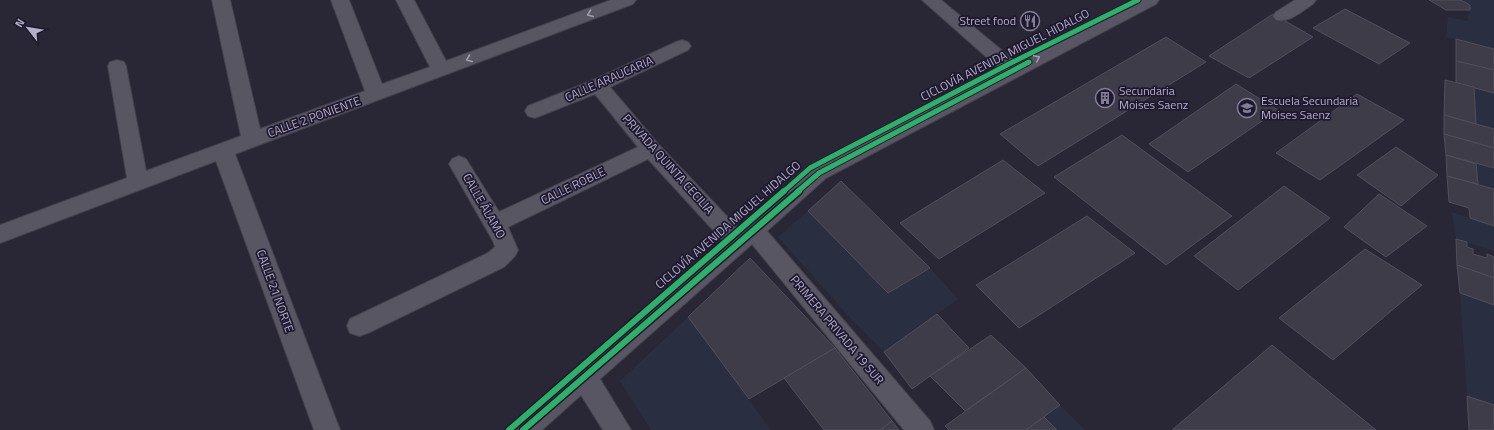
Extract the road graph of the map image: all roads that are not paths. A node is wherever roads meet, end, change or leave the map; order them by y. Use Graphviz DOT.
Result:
graph roads {
  1 [pos="221,0"];
  2 [pos="340,0"];
  3 [pos="405,0"];
  4 [pos="627,0"];
  5 [pos="931,0"];
  6 [pos="1150,0"];
  7 [pos="1307,0"];
  8 [pos="1282,16"];
  9 [pos="682,46"];
  10 [pos="117,66"];
  11 [pos="441,70"];
  12 [pos="1013,70"];
  13 [pos="598,85"];
  14 [pos="376,94"];
  15 [pos="535,111"];
  16 [pos="252,140"];
  17 [pos="651,149"];
  18 [pos="223,151"];
  19 [pos="459,164"];
  20 [pos="138,183"];
  21 [pos="494,224"];
  22 [pos="0,234"];
  23 [pos="746,236"];
  24 [pos="359,326"];
  25 [pos="584,377"];
  26 [pos="326,430"];
  27 [pos="523,430"];
  28 [pos="618,430"];
  29 [pos="921,430"];
  1 -- 16 [label="street"];
  2 -- 14 [label="street"];
  3 -- 11 [label="street"];
  4 -- 11 [label="street, CALLE 2 PONIENTE, one-way"];
  5 -- 12 [label="street"];
  12 -- 6 [label="street, one-way"];
  7 -- 8 [label="street"];
  9 -- 13 [label="street, CALLE ARAUCARIA"];
  10 -- 20 [label="street"];
  11 -- 14 [label="street, CALLE 2 PONIENTE"];
  12 -- 23 [label="street"];
  13 -- 15 [label="street, CALLE ARAUCARIA"];
  13 -- 17 [label="street, PRIVADA QUINTA CECILIA"];
  14 -- 16 [label="street, CALLE 2 PONIENTE"];
  16 -- 18 [label="street, CALLE 2 PONIENTE"];
  17 -- 21 [label="street, CALLE ROBLE"];
  17 -- 23 [label="street, PRIVADA QUINTA CECILIA"];
  18 -- 20 [label="street, CALLE 2 PONIENTE"];
  18 -- 26 [label="street, CALLE 21 NORTE"];
  19 -- 21 [label="street, CALLE ÁLAMO"];
  20 -- 22 [label="street, CALLE 2 PONIENTE"];
  21 -- 24 [label="street, CALLE ÁLAMO"];
  23 -- 25 [label="street"];
  23 -- 29 [label="street, PRIMERA PRIVADA 19 SUR"];
  25 -- 27 [label="street"];
  25 -- 28 [label="street"];
}
